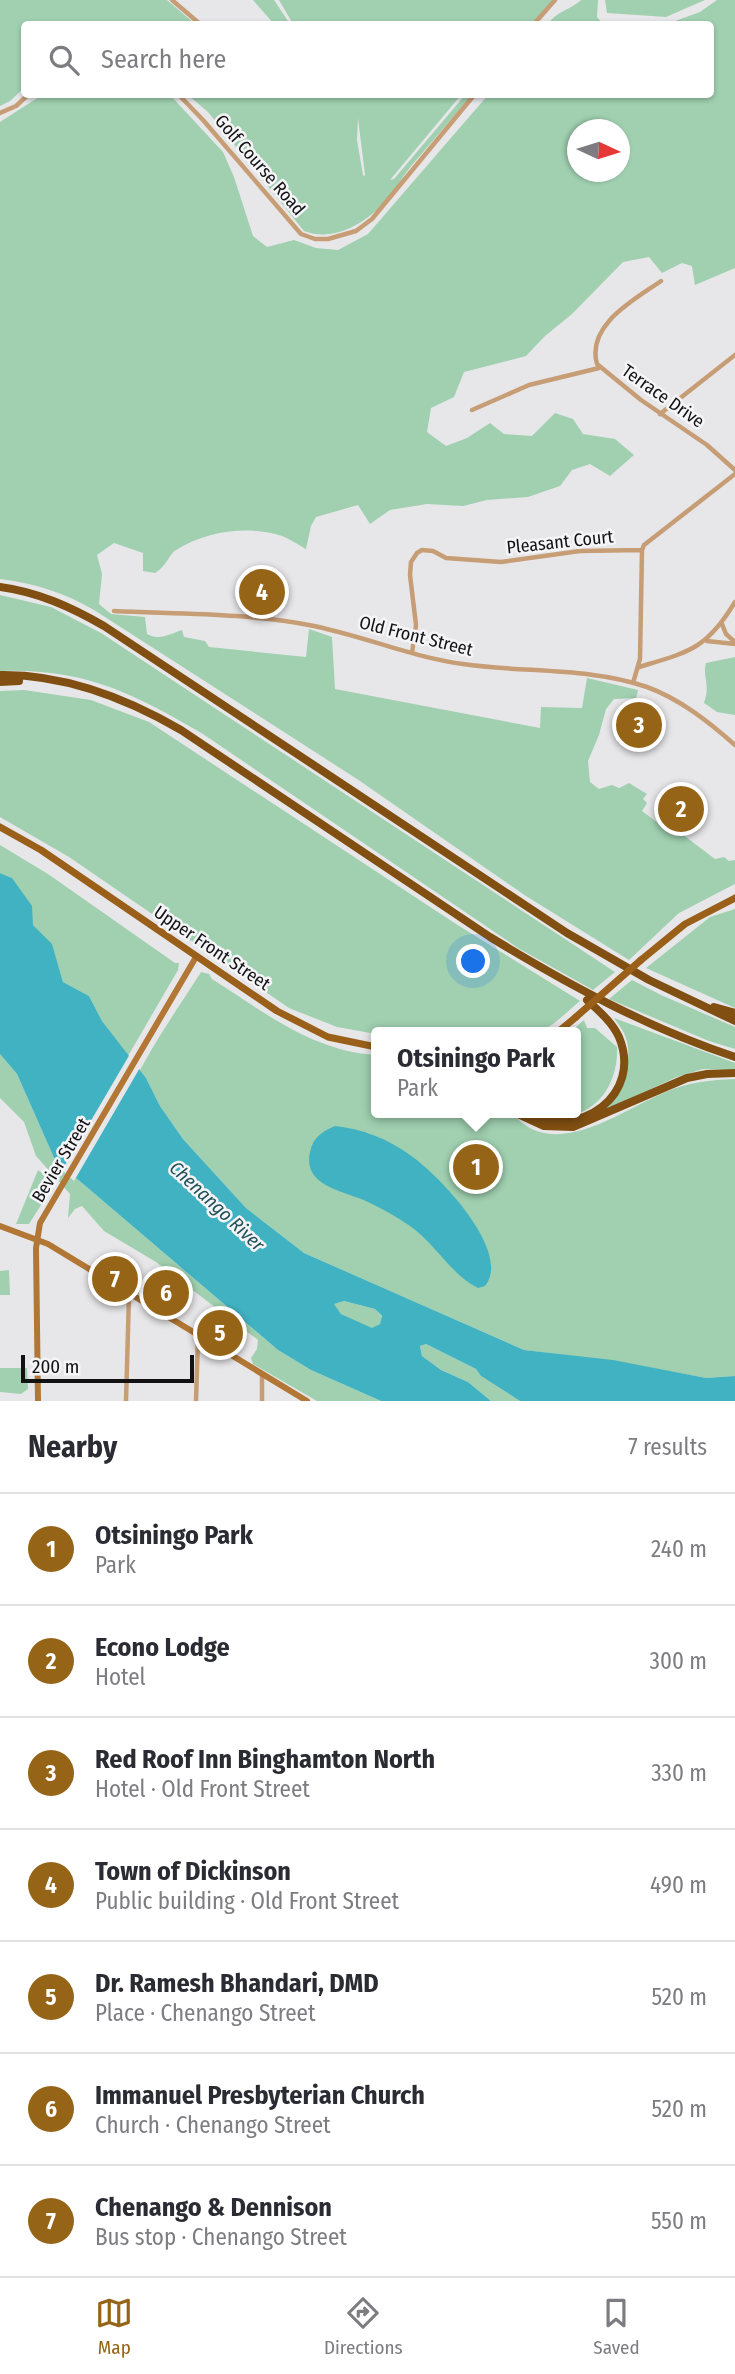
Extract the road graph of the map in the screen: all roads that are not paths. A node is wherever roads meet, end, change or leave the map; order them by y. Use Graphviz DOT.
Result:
graph roads {
  1 [pos="173,0"];
  2 [pos="555,0"];
  3 [pos="197,21"];
  4 [pos="537,21"];
  5 [pos="25,98"];
  6 [pos="182,98"];
  7 [pos="472,98"];
  8 [pos="0,113"];
  9 [pos="660,281"];
  10 [pos="735,355"];
  11 [pos="599,368"];
  12 [pos="472,410"];
  13 [pos="660,414"];
  14 [pos="735,472"];
  15 [pos="642,550"];
  16 [pos="0,587"];
  17 [pos="735,602"];
  18 [pos="114,611"];
  19 [pos="722,624"];
  20 [pos="706,640"];
  21 [pos="735,643"];
  22 [pos="412,653"];
  23 [pos="639,667"];
  24 [pos="0,675"];
  25 [pos="0,682"];
  26 [pos="64,683"];
  27 [pos="633,683"];
  28 [pos="735,745"];
  29 [pos="0,827"];
  30 [pos="735,898"];
  31 [pos="196,957"];
  32 [pos="569,984"];
  33 [pos="687,999"];
  34 [pos="735,1013"];
  35 [pos="735,1021"];
  36 [pos="564,1027"];
  37 [pos="371,1046"];
  38 [pos="735,1057"];
  39 [pos="735,1073"];
  40 [pos="527,1118"];
  41 [pos="538,1118"];
  42 [pos="0,1226"];
  43 [pos="38,1239"];
  44 [pos="129,1295"];
  45 [pos="198,1336"];
  46 [pos="262,1374"];
  47 [pos="38,1401"];
  48 [pos="126,1401"];
  49 [pos="196,1401"];
  50 [pos="262,1401"];
  51 [pos="307,1401"];
  1 -- 3 [label="street"];
  2 -- 4 [label="street"];
  5 -- 8 [label="street"];
  6 -- 7 [label="street, Golf Course Road"];
  9 -- 11 [label="street, Terrace Drive"];
  10 -- 13 [label="street"];
  11 -- 12 [label="street"];
  11 -- 13 [label="street, Terrace Drive"];
  13 -- 14 [label="street, Terrace Drive"];
  14 -- 15 [label="street"];
  15 -- 22 [label="street, Pleasant Court"];
  15 -- 23 [label="street"];
  16 -- 33 [label="highway"];
  17 -- 19 [label="street"];
  18 -- 22 [label="street, Old Front Street"];
  19 -- 20 [label="street"];
  19 -- 21 [label="street"];
  20 -- 21 [label="street"];
  20 -- 23 [label="street"];
  22 -- 27 [label="street, Old Front Street"];
  23 -- 27 [label="street"];
  24 -- 26 [label="highway"];
  25 -- 26 [label="highway"];
  26 -- 32 [label="highway"];
  27 -- 28 [label="street, Old Front Street"];
  29 -- 31 [label="main road, Upper Front Street"];
  30 -- 36 [label="main road, bridge"];
  31 -- 37 [label="main road, Upper Front Street"];
  31 -- 43 [label="main road, Bevier Street"];
  32 -- 38 [label="highway"];
  32 -- 41 [label="highway"];
  33 -- 34 [label="highway"];
  33 -- 35 [label="highway"];
  39 -- 40 [label="highway"];
  42 -- 43 [label="main road"];
  43 -- 44 [label="main road"];
  43 -- 47 [label="main road, Bevier Street"];
  44 -- 45 [label="main road"];
  44 -- 48 [label="street"];
  45 -- 46 [label="main road"];
  45 -- 49 [label="street"];
  46 -- 50 [label="street"];
  46 -- 51 [label="main road"];
}
